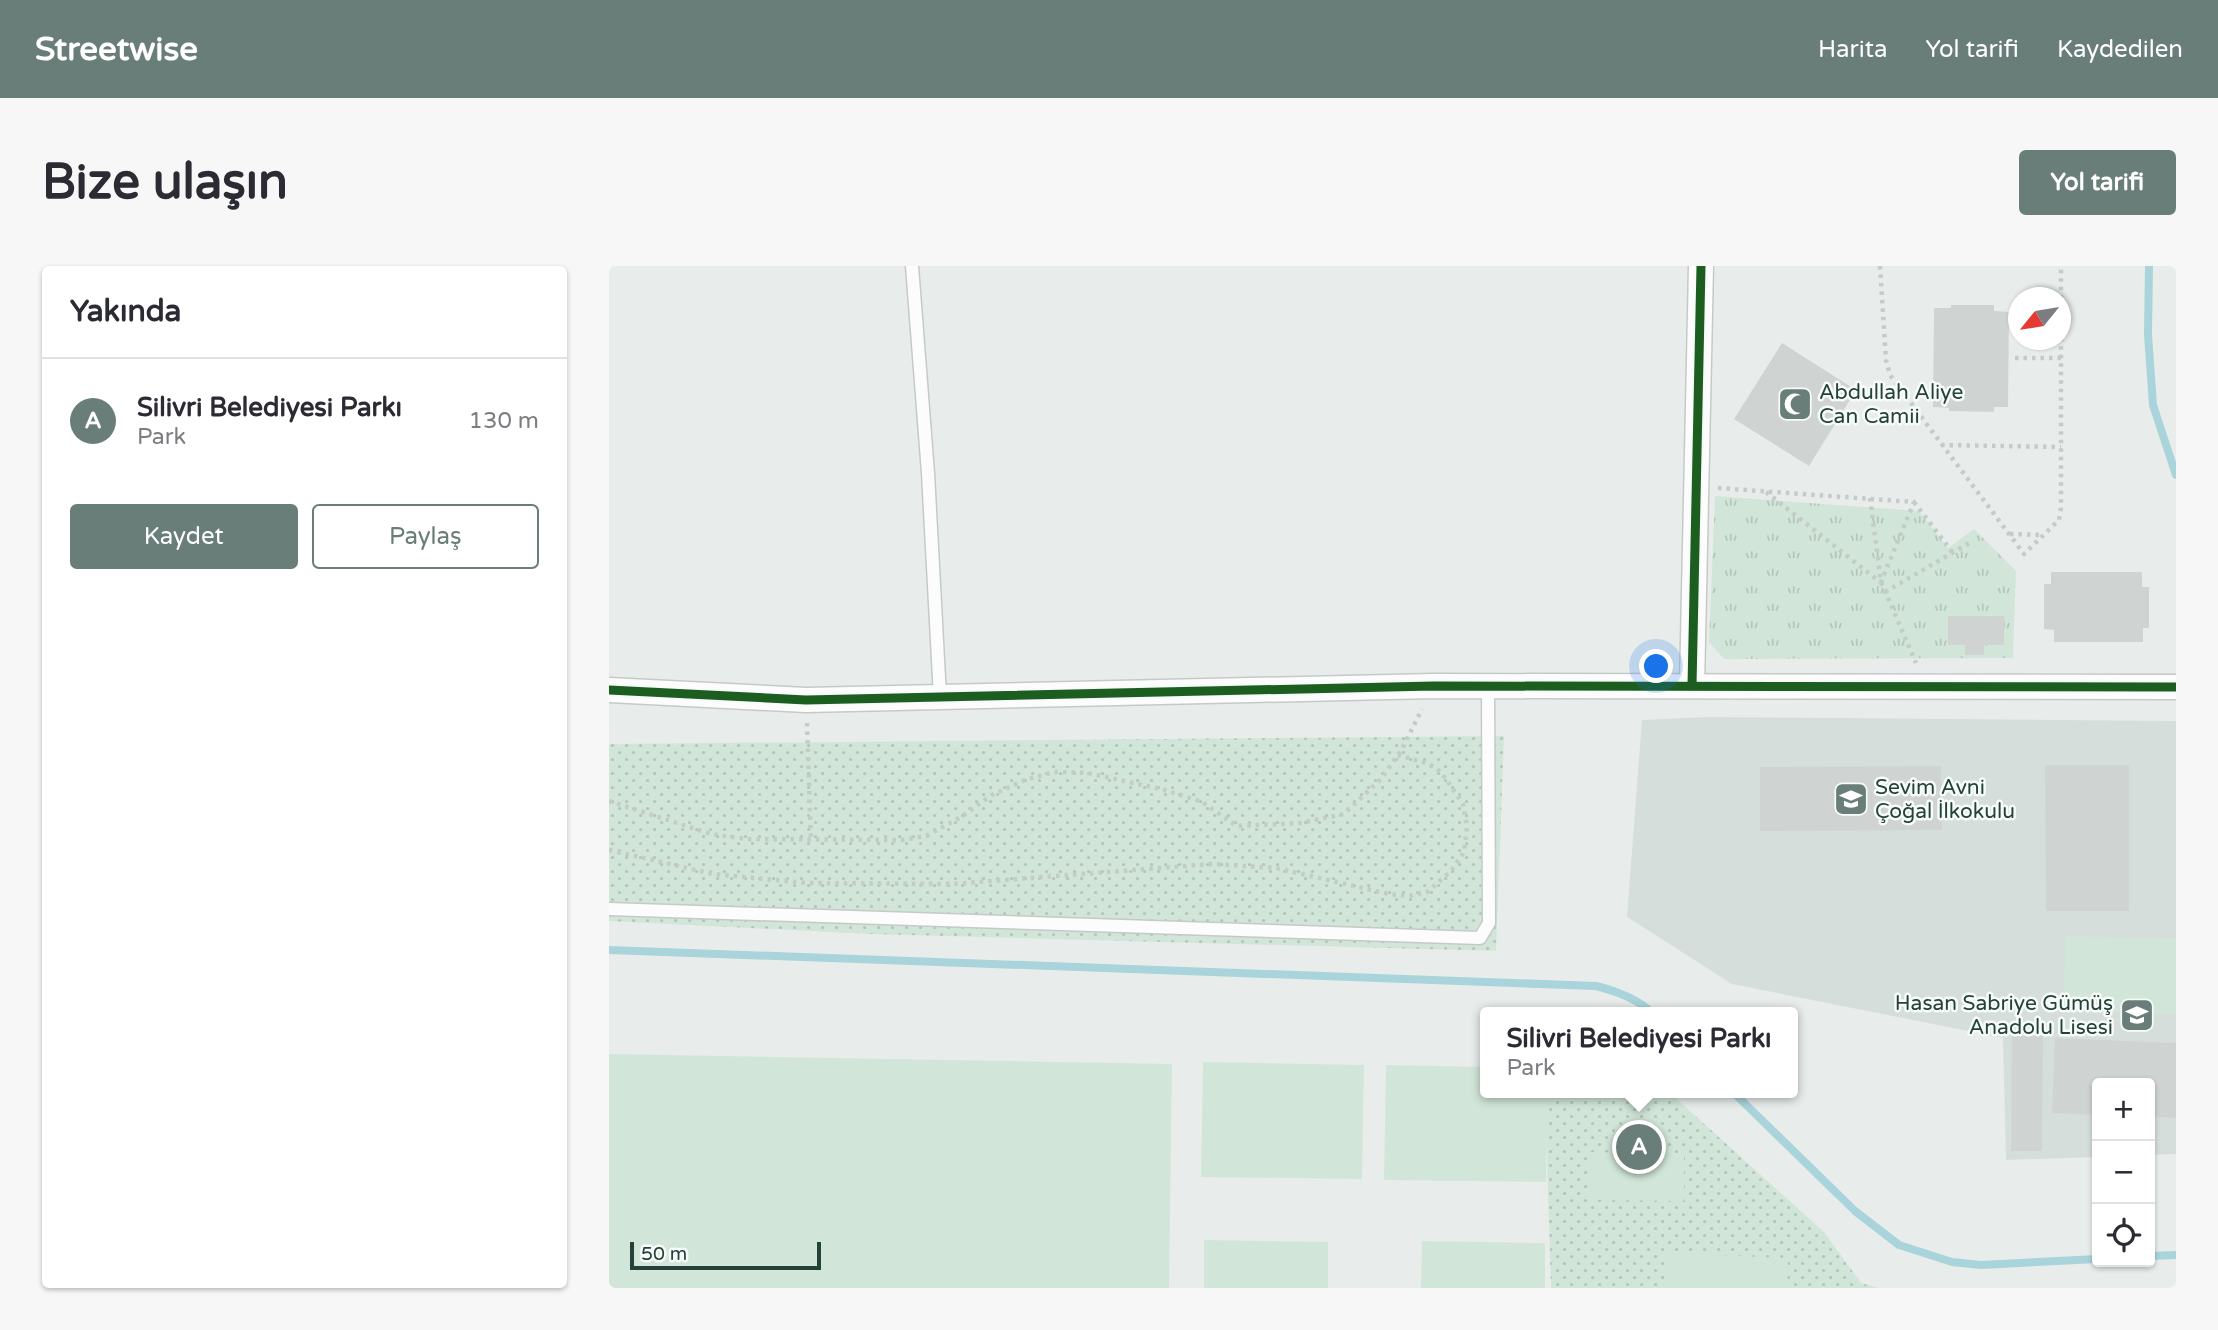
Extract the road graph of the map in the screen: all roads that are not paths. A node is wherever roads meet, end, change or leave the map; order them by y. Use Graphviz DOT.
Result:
graph roads {
  1 [pos="912,266"];
  2 [pos="1701,266"];
  3 [pos="1489,686"];
  4 [pos="1692,686"];
  5 [pos="2176,687"];
  6 [pos="609,690"];
  7 [pos="940,697"];
  8 [pos="609,909"];
  1 -- 7 [label="lane"];
  2 -- 4 [label="street"];
  3 -- 4 [label="street"];
  3 -- 7 [label="street"];
  3 -- 8 [label="lane"];
  4 -- 5 [label="street"];
  6 -- 7 [label="street"];
}
